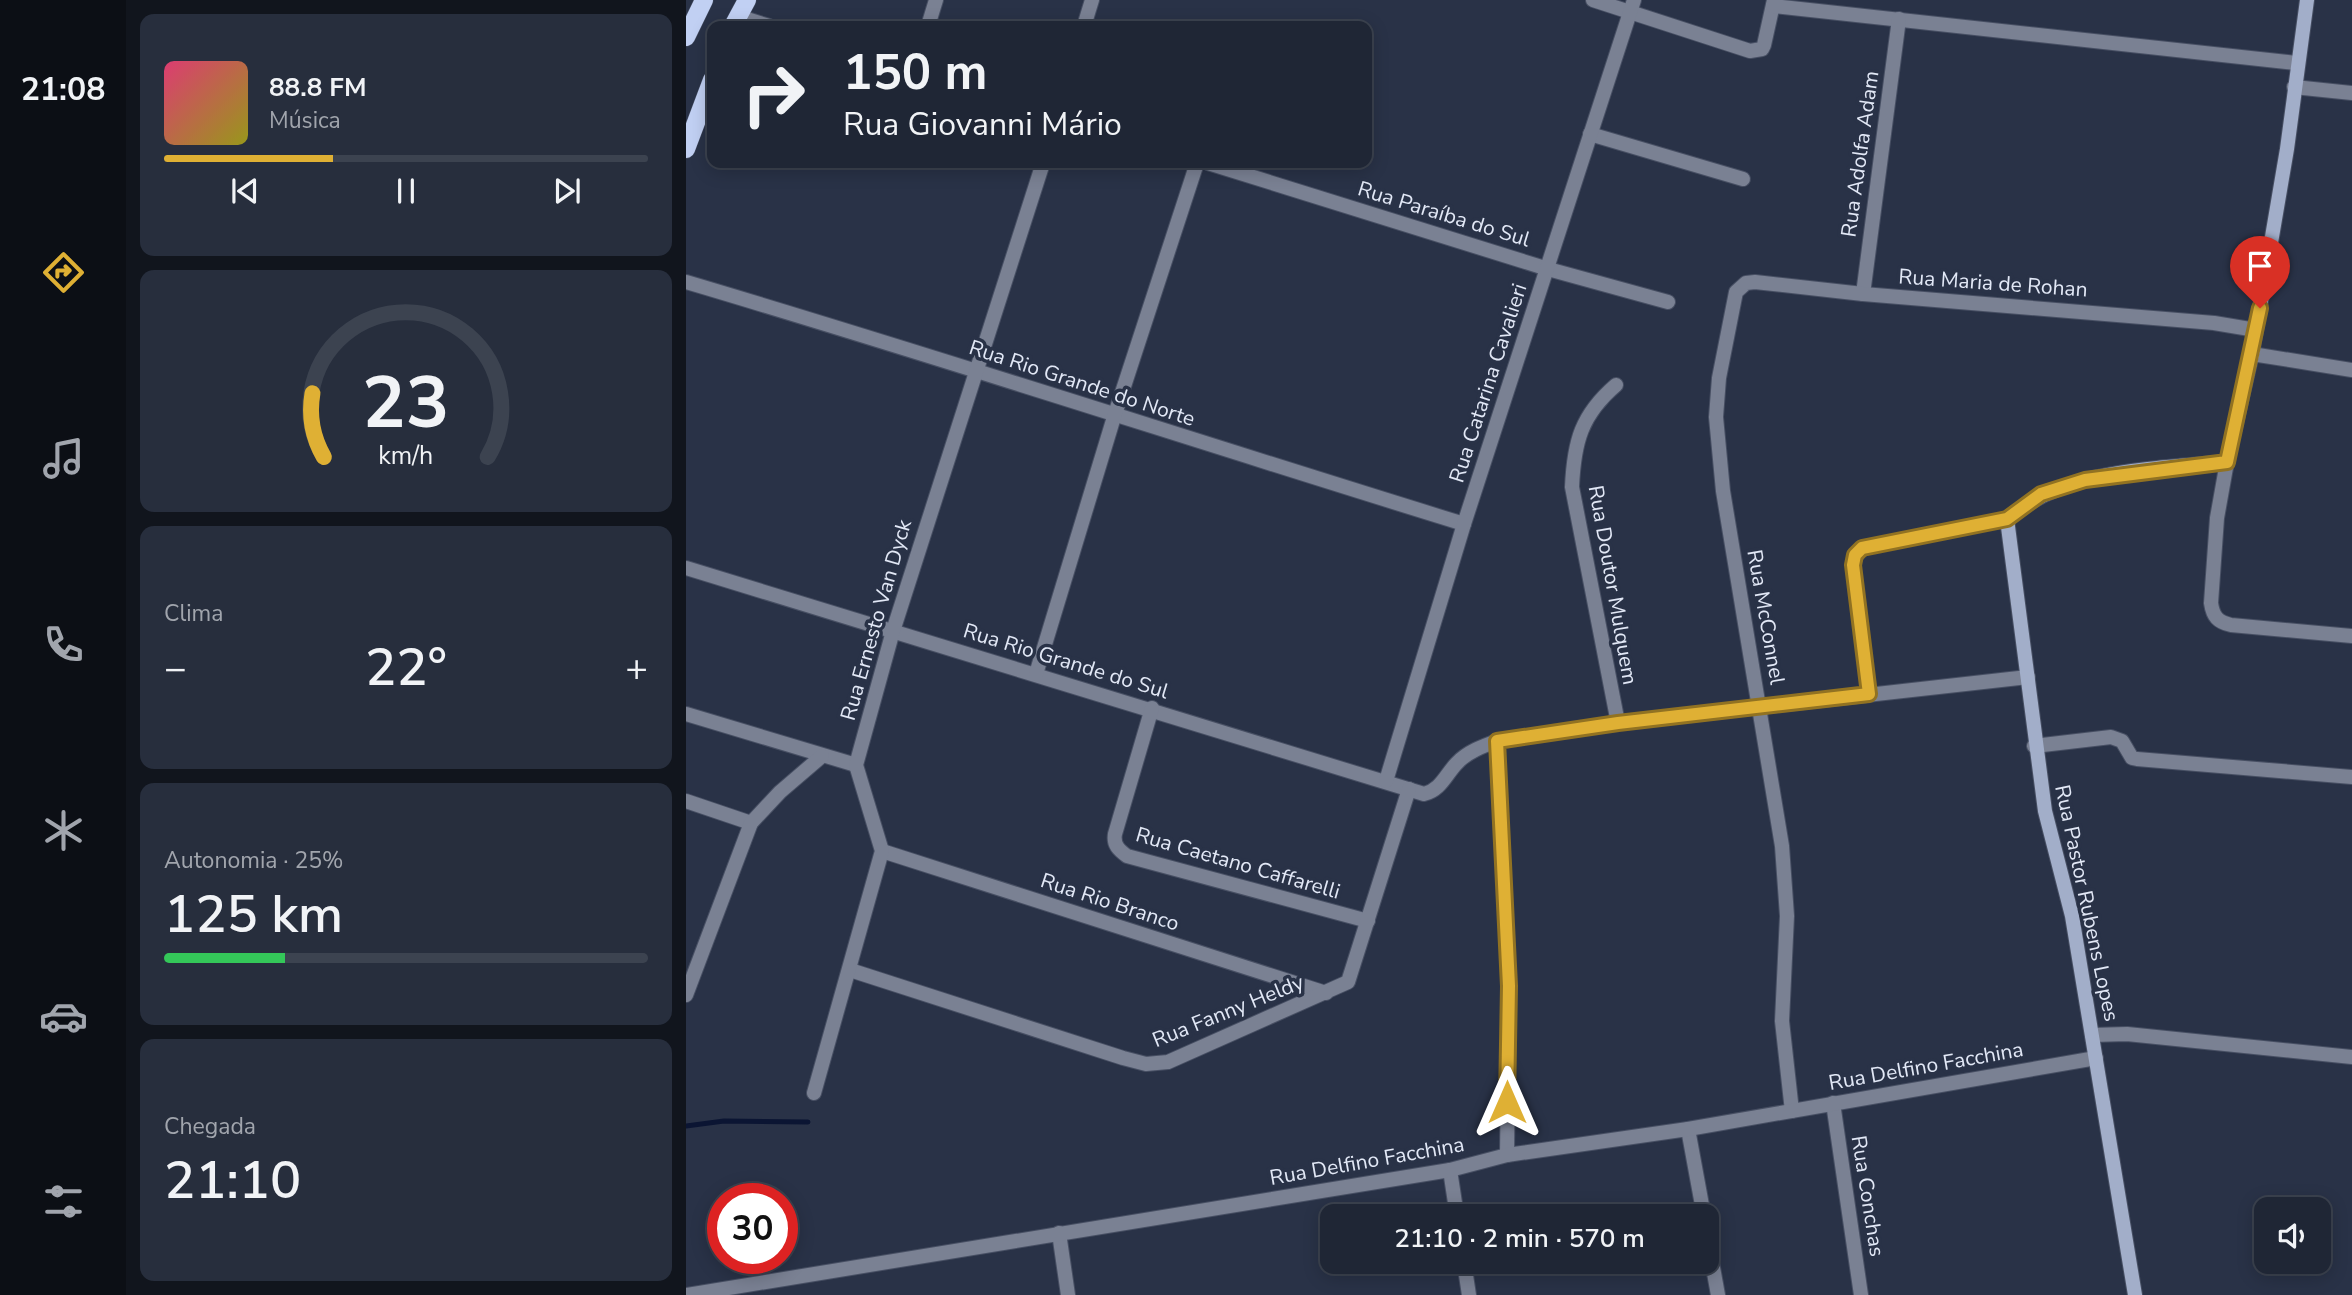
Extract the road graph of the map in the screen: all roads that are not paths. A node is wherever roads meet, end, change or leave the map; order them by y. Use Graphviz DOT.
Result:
graph roads {
  1 [pos="704,0"];
  2 [pos="747,0"];
  3 [pos="936,0"];
  4 [pos="1092,0"];
  5 [pos="1593,0"];
  6 [pos="2307,0"];
  7 [pos="1774,3"];
  8 [pos="1632,6"];
  9 [pos="1899,19"];
  10 [pos="735,21"];
  11 [pos="930,21"];
  12 [pos="1086,21"];
  13 [pos="686,37"];
  14 [pos="2296,63"];
  15 [pos="2294,86"];
  16 [pos="707,93"];
  17 [pos="2352,93"];
  18 [pos="1590,134"];
  19 [pos="686,149"];
  20 [pos="1041,168"];
  21 [pos="1194,168"];
  22 [pos="1224,168"];
  23 [pos="1743,179"];
  24 [pos="1548,269"];
  25 [pos="686,282"];
  26 [pos="1863,294"];
  27 [pos="1734,298"];
  28 [pos="1668,302"];
  29 [pos="2256,330"];
  30 [pos="2252,354"];
  31 [pos="974,369"];
  32 [pos="2352,370"];
  33 [pos="1616,385"];
  34 [pos="1114,417"];
  35 [pos="2227,462"];
  36 [pos="2007,519"];
  37 [pos="1464,524"];
  38 [pos="686,568"];
  39 [pos="892,631"];
  40 [pos="2352,636"];
  41 [pos="1036,674"];
  42 [pos="2028,677"];
  43 [pos="1869,694"];
  44 [pos="1760,706"];
  45 [pos="1152,708"];
  46 [pos="686,714"];
  47 [pos="1618,723"];
  48 [pos="1497,741"];
  49 [pos="2034,746"];
  50 [pos="822,757"];
  51 [pos="856,765"];
  52 [pos="2352,777"];
  53 [pos="1386,781"];
  54 [pos="1409,789"];
  55 [pos="686,802"];
  56 [pos="751,823"];
  57 [pos="882,851"];
  58 [pos="1368,921"];
  59 [pos="850,970"];
  60 [pos="1326,993"];
  61 [pos="686,995"];
  62 [pos="2092,1035"];
  63 [pos="2352,1057"];
  64 [pos="2096,1058"];
  65 [pos="814,1093"];
  66 [pos="1833,1103"];
  67 [pos="1792,1111"];
  68 [pos="1688,1129"];
  69 [pos="1507,1155"];
  70 [pos="1450,1170"];
  71 [pos="1455,1204"];
  72 [pos="1702,1204"];
  73 [pos="1059,1233"];
  74 [pos="1466,1274"];
  75 [pos="1714,1274"];
  76 [pos="686,1295"];
  77 [pos="1068,1295"];
  78 [pos="1469,1295"];
  79 [pos="1718,1295"];
  80 [pos="1861,1295"];
  81 [pos="2135,1295"];
  1 -- 13 [label="main road"];
  2 -- 10 [label="main road"];
  3 -- 11 [label="street"];
  4 -- 12 [label="street"];
  5 -- 8 [label="street"];
  6 -- 14 [label="street"];
  7 -- 8 [label="street"];
  7 -- 9 [label="street"];
  8 -- 18 [label="street, Rua Catarina Cavalieri"];
  9 -- 14 [label="street"];
  9 -- 26 [label="street, Rua Adolfa Adam"];
  14 -- 15 [label="street"];
  15 -- 17 [label="street"];
  15 -- 29 [label="street"];
  16 -- 19 [label="main road"];
  18 -- 23 [label="street"];
  18 -- 24 [label="street, Rua Catarina Cavalieri"];
  20 -- 31 [label="street, Rua Ernesto Van Dyck"];
  21 -- 34 [label="street"];
  22 -- 24 [label="street, Rua Paraíba do Sul"];
  24 -- 28 [label="street, Rua Paraíba do Sul"];
  24 -- 37 [label="street, Rua Catarina Cavalieri"];
  25 -- 31 [label="street, Rua Rio Grande do Norte"];
  26 -- 27 [label="street, Rua Maria de Rohan"];
  26 -- 29 [label="street, Rua Maria de Rohan"];
  27 -- 44 [label="street, Rua McConnel"];
  29 -- 30 [label="street"];
  30 -- 32 [label="street"];
  30 -- 35 [label="street"];
  31 -- 34 [label="street, Rua Rio Grande do Norte"];
  31 -- 39 [label="street, Rua Ernesto Van Dyck"];
  33 -- 47 [label="street, Rua Doutor Mulquem"];
  34 -- 37 [label="street, Rua Rio Grande do Norte"];
  34 -- 41 [label="street"];
  35 -- 36 [label="street"];
  35 -- 40 [label="street"];
  36 -- 42 [label="street, Rua Pastor Rubens Lopes"];
  36 -- 43 [label="street"];
  37 -- 53 [label="street, Rua Catarina Cavalieri"];
  38 -- 39 [label="street, Rua Rio Grande do Sul"];
  39 -- 41 [label="street, Rua Rio Grande do Sul"];
  39 -- 51 [label="street, Rua Ernesto Van Dyck"];
  41 -- 45 [label="street, Rua Rio Grande do Sul"];
  42 -- 43 [label="street"];
  42 -- 49 [label="street, Rua Pastor Rubens Lopes"];
  43 -- 44 [label="street"];
  44 -- 47 [label="street"];
  44 -- 67 [label="street, Rua McConnel"];
  45 -- 53 [label="street, Rua Rio Grande do Sul"];
  45 -- 58 [label="street, Rua Caetano Caffarelli"];
  46 -- 50 [label="street"];
  47 -- 48 [label="street"];
  48 -- 54 [label="street, Rua Rio Grande do Sul"];
  48 -- 69 [label="street"];
  49 -- 52 [label="street"];
  49 -- 62 [label="street, Rua Pastor Rubens Lopes"];
  50 -- 51 [label="street"];
  50 -- 56 [label="street"];
  51 -- 57 [label="street"];
  53 -- 54 [label="street, Rua Rio Grande do Sul"];
  54 -- 58 [label="street, Rua Fanny Heldy"];
  55 -- 56 [label="street"];
  56 -- 61 [label="street"];
  57 -- 59 [label="street"];
  57 -- 60 [label="street, Rua Rio Branco"];
  58 -- 60 [label="street, Rua Fanny Heldy"];
  59 -- 60 [label="street, Rua Fanny Heldy"];
  59 -- 65 [label="street"];
  62 -- 63 [label="street"];
  62 -- 64 [label="street, Rua Pastor Rubens Lopes"];
  64 -- 66 [label="street, Rua Delfino Facchina"];
  64 -- 81 [label="street, Rua Pastor Rubens Lopes"];
  66 -- 67 [label="street, Rua Delfino Facchina"];
  66 -- 80 [label="street, Rua Conchas"];
  67 -- 68 [label="street, Rua Delfino Facchina"];
  68 -- 69 [label="street, Rua Delfino Facchina"];
  68 -- 72 [label="street"];
  69 -- 70 [label="street, Rua Delfino Facchina"];
  70 -- 71 [label="street"];
  70 -- 73 [label="street, Rua Delfino Facchina"];
  73 -- 76 [label="street, Rua Delfino Facchina"];
  73 -- 77 [label="street"];
  74 -- 78 [label="street"];
  75 -- 79 [label="street"];
}
